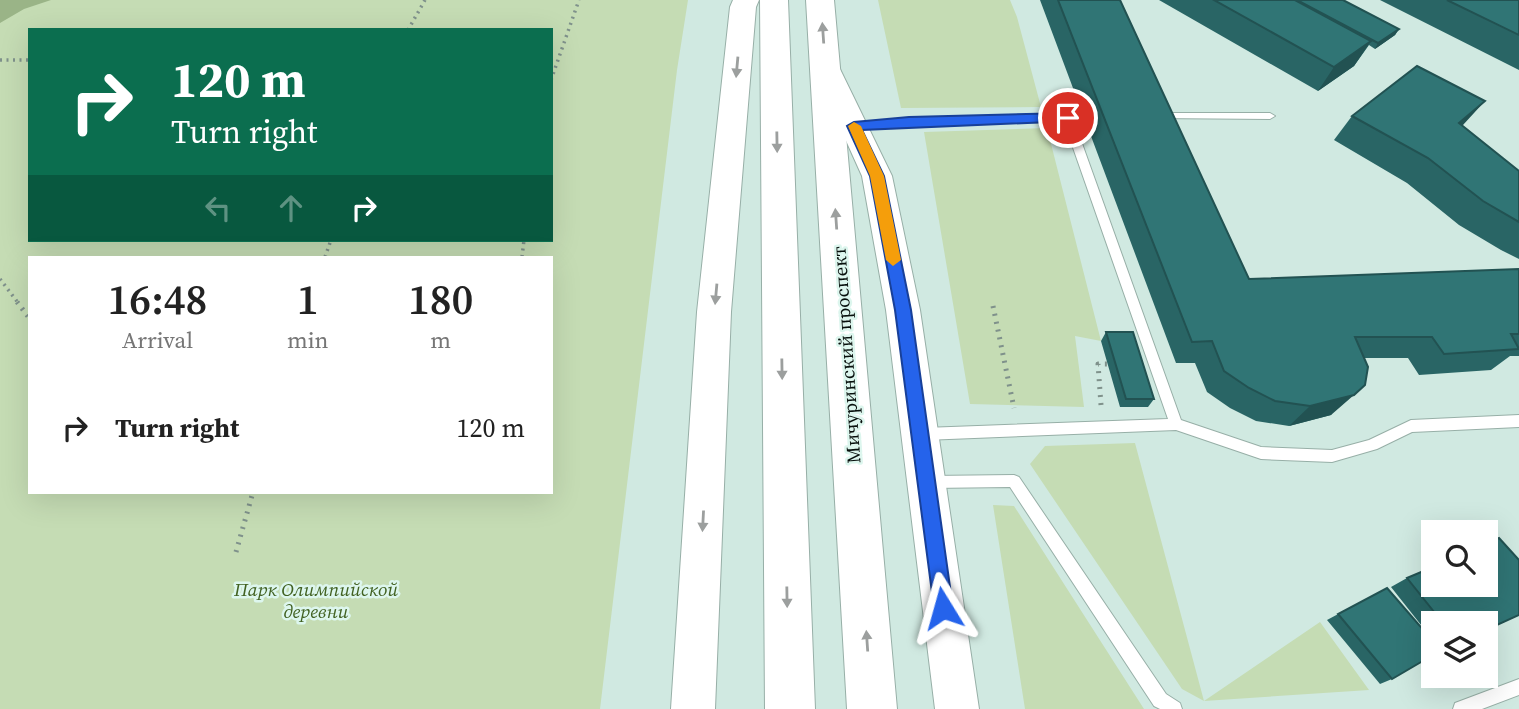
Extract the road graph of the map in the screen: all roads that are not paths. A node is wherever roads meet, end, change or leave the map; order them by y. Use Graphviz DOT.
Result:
graph roads {
  1 [pos="746,0"];
  2 [pos="774,0"];
  3 [pos="820,0"];
  4 [pos="825,65"];
  5 [pos="1148,116"];
  6 [pos="1270,116"];
  7 [pos="1068,118"];
  8 [pos="1082,118"];
  9 [pos="854,126"];
  10 [pos="1519,421"];
  11 [pos="1176,424"];
  12 [pos="920,434"];
  13 [pos="926,482"];
  14 [pos="1519,687"];
  15 [pos="693,709"];
  16 [pos="790,709"];
  17 [pos="872,709"];
  18 [pos="957,709"];
  19 [pos="1174,709"];
  20 [pos="1461,709"];
  1 -- 15 [label="main road, one-way"];
  2 -- 16 [label="main road, one-way"];
  4 -- 3 [label="main road, Мичуринский проспект, one-way"];
  4 -- 9 [label="main road"];
  17 -- 4 [label="main road, Мичуринский проспект, one-way"];
  5 -- 6 [label="lane"];
  7 -- 8 [label="lane"];
  7 -- 9 [label="lane"];
  7 -- 11 [label="lane"];
  9 -- 12 [label="main road"];
  10 -- 11 [label="lane"];
  11 -- 12 [label="lane"];
  12 -- 13 [label="main road"];
  13 -- 18 [label="main road"];
  13 -- 19 [label="lane"];
  14 -- 20 [label="lane"];
}
